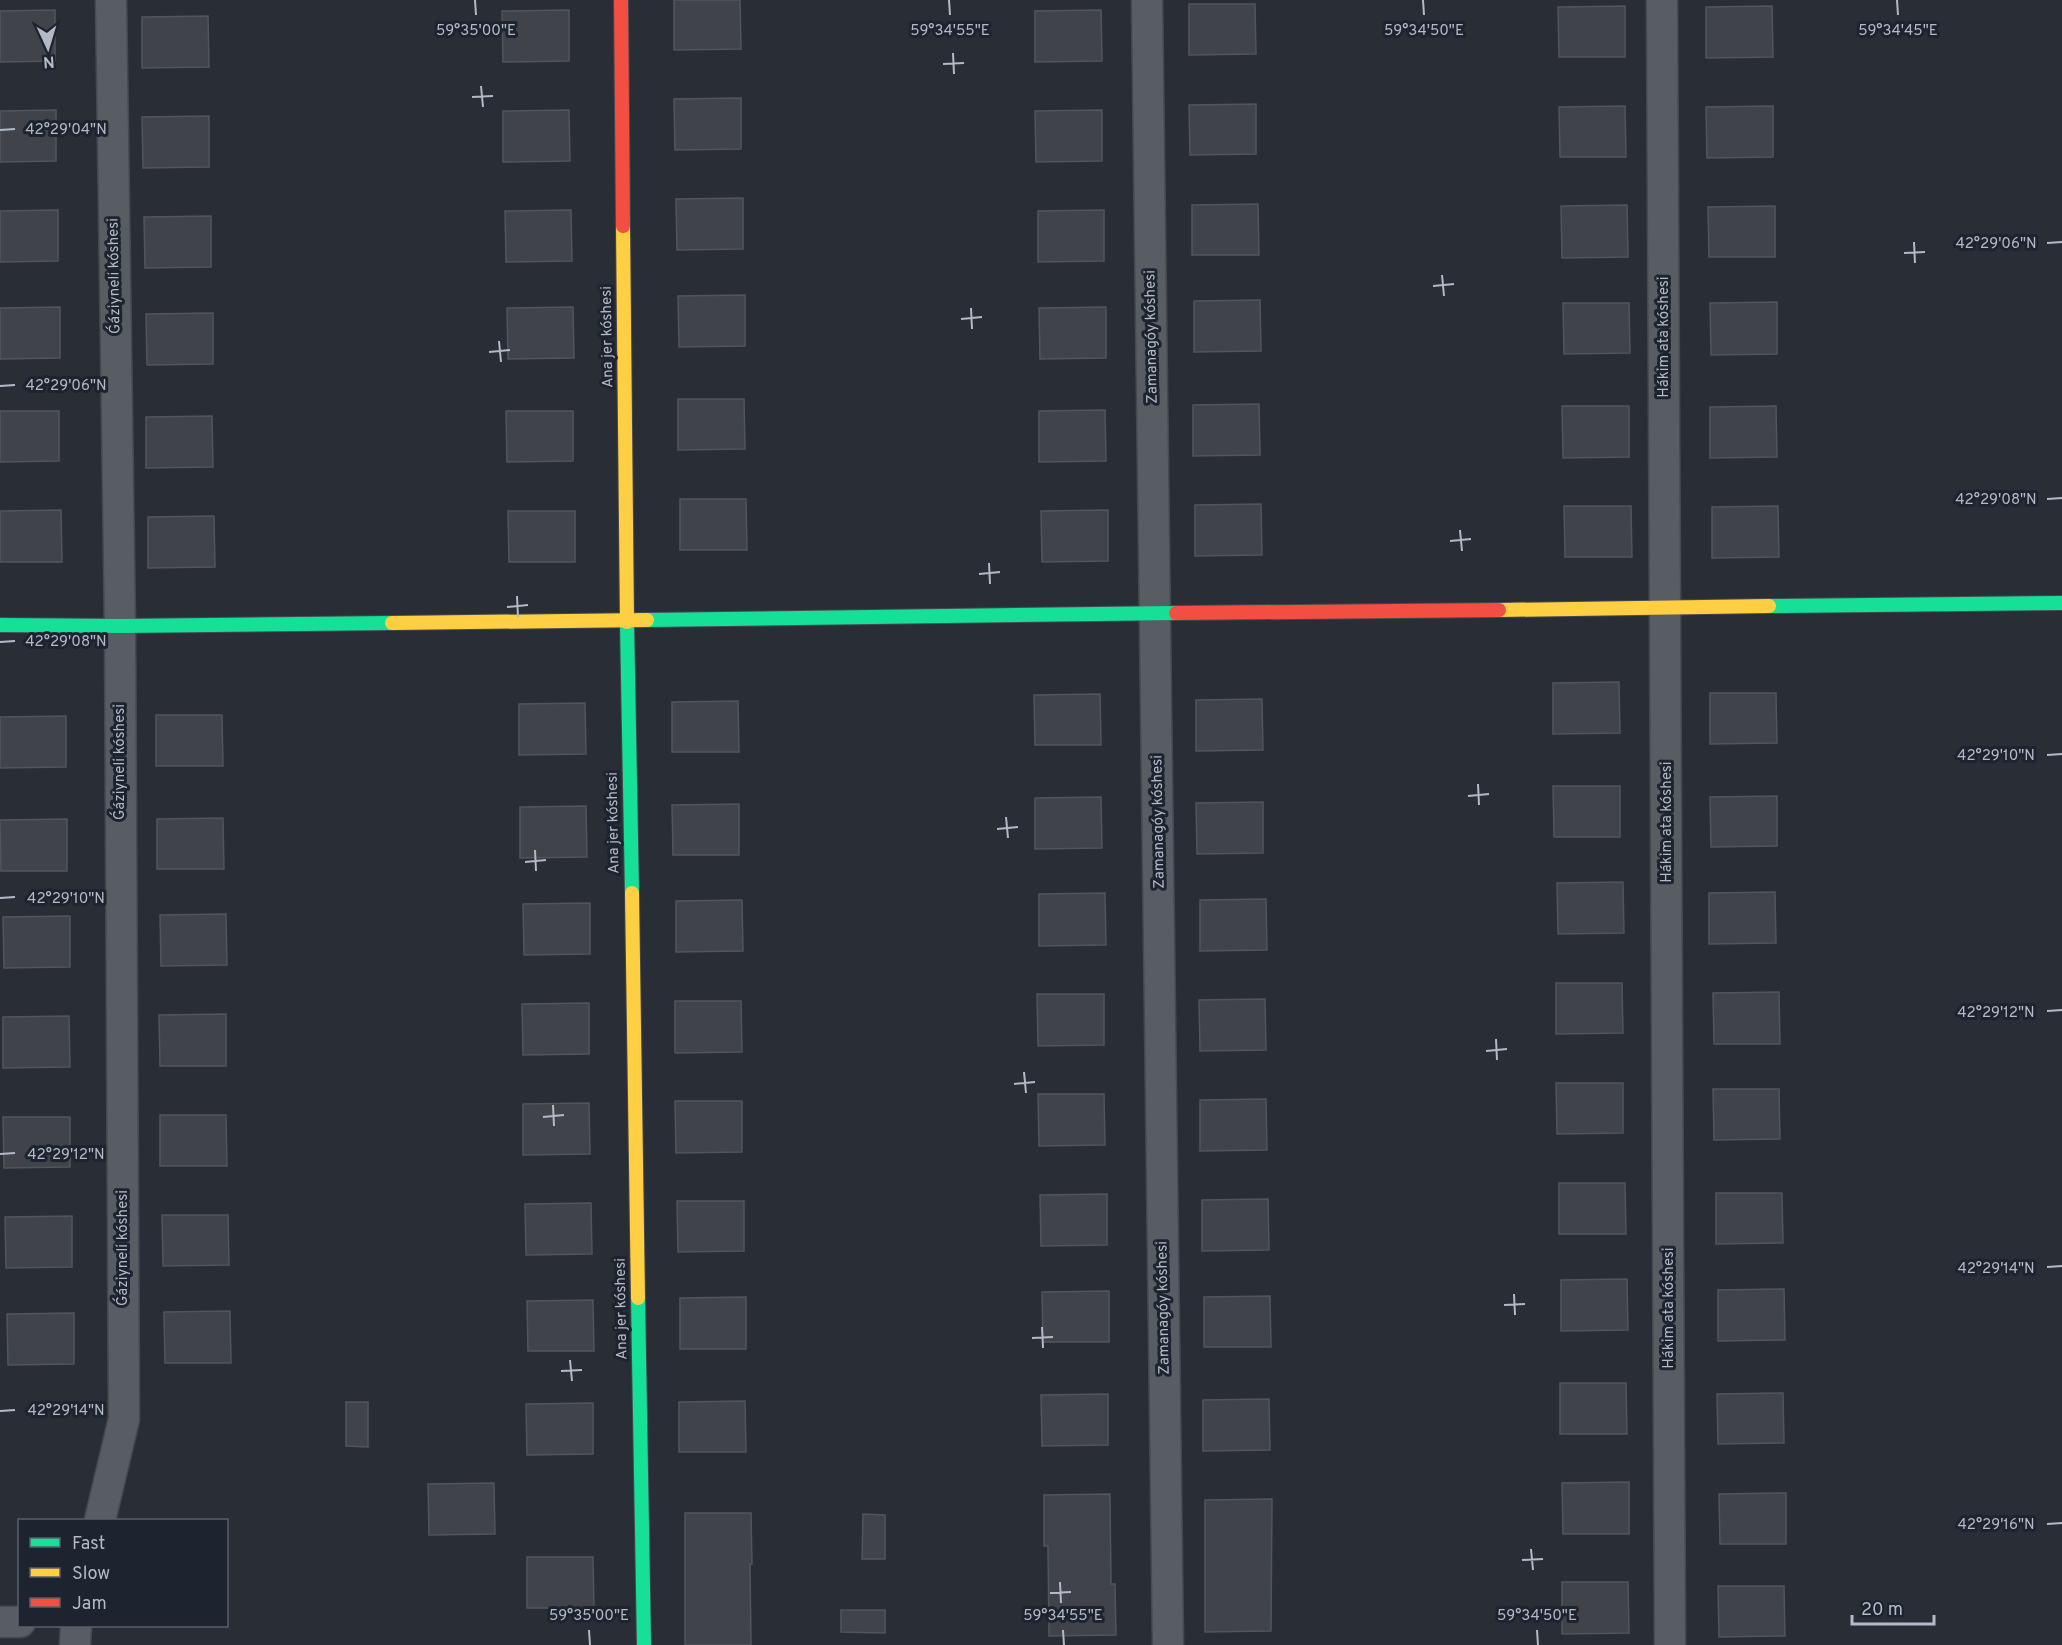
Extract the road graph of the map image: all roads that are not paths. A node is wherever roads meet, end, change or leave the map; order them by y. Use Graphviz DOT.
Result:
graph roads {
  1 [pos="111,0"];
  2 [pos="621,0"];
  3 [pos="1147,0"];
  4 [pos="1662,0"];
  5 [pos="2062,603"];
  6 [pos="1666,608"];
  7 [pos="1156,614"];
  8 [pos="627,620"];
  9 [pos="0,625"];
  10 [pos="120,626"];
  11 [pos="100,1519"];
  12 [pos="0,1622"];
  13 [pos="18,1622"];
  14 [pos="76,1627"];
  15 [pos="75,1645"];
  16 [pos="644,1645"];
  17 [pos="1168,1645"];
  18 [pos="1670,1645"];
  1 -- 10 [label="street, Ǵáziyneli kóshesi"];
  2 -- 8 [label="street, Ana jer kóshesi"];
  3 -- 7 [label="street, Zamanagóy kóshesi"];
  4 -- 6 [label="street, Hákim ata kóshesi"];
  5 -- 6 [label="street"];
  6 -- 7 [label="street"];
  6 -- 18 [label="street, Hákim ata kóshesi"];
  7 -- 8 [label="street"];
  7 -- 17 [label="street, Zamanagóy kóshesi"];
  8 -- 10 [label="street"];
  8 -- 16 [label="street, Ana jer kóshesi"];
  9 -- 10 [label="street"];
  10 -- 11 [label="street, Ǵáziyneli kóshesi"];
  12 -- 13 [label="street"];
  14 -- 15 [label="street"];
}
